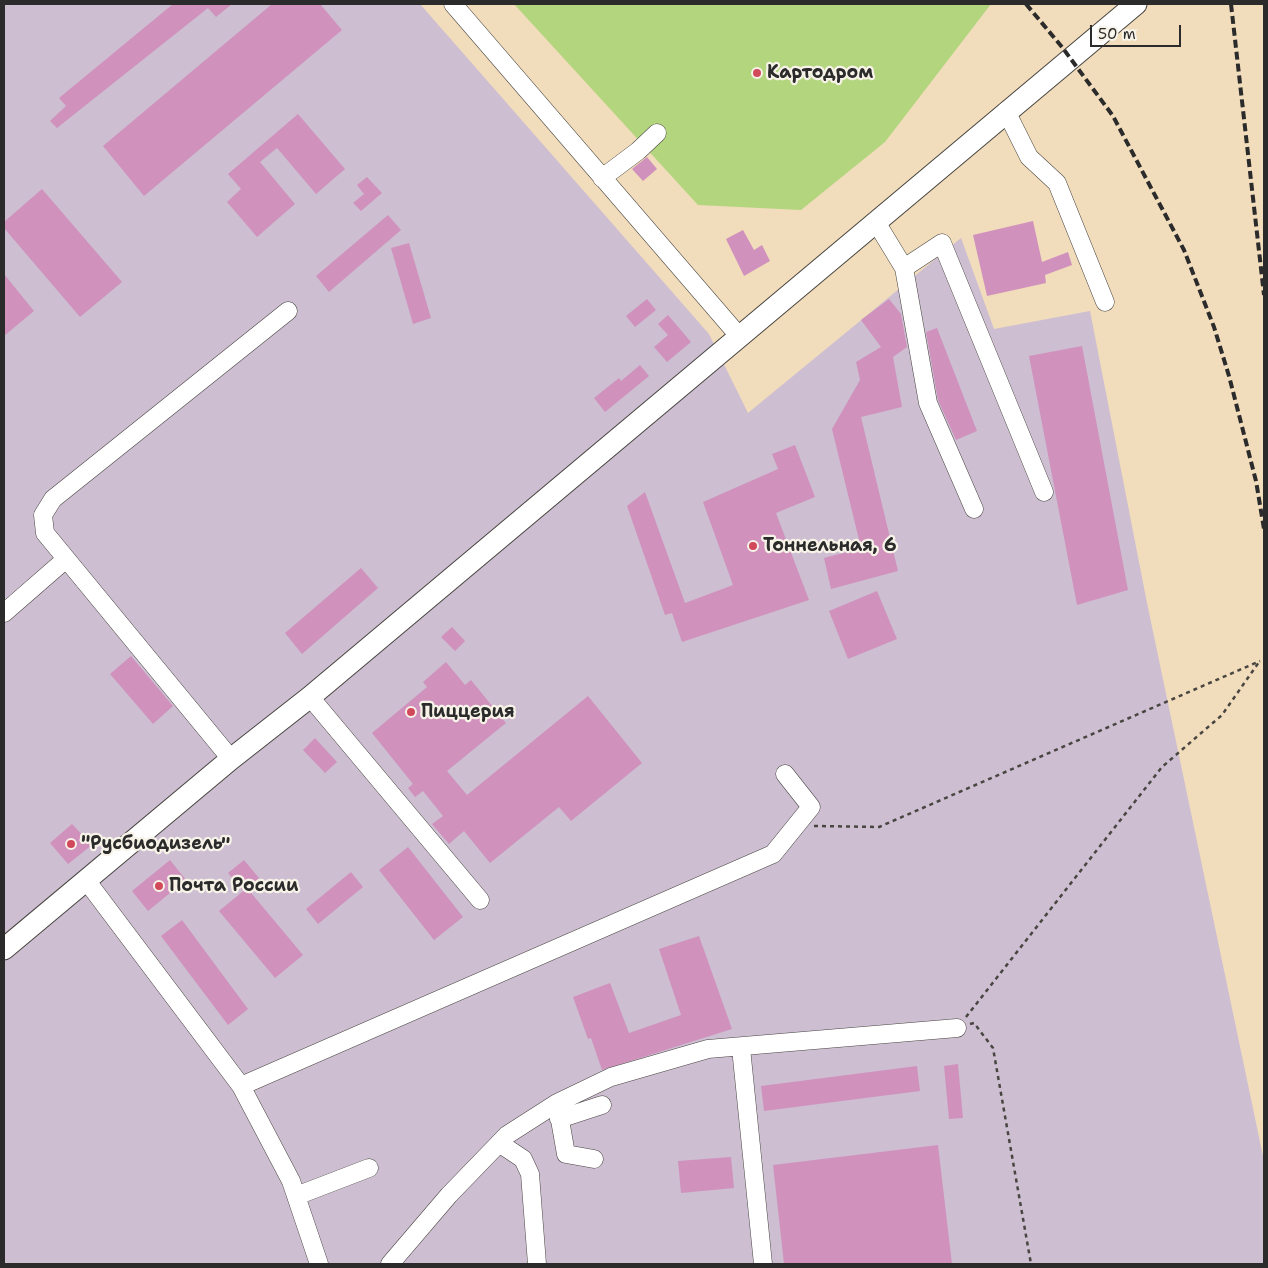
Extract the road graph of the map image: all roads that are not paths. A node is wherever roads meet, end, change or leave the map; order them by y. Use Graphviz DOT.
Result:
graph roads {
  1 [pos="453,4"];
  2 [pos="1136,4"];
  3 [pos="1006,111"];
  4 [pos="658,133"];
  5 [pos="602,178"];
  6 [pos="876,222"];
  7 [pos="904,268"];
  8 [pos="1105,302"];
  9 [pos="288,311"];
  10 [pos="739,336"];
  11 [pos="1044,492"];
  12 [pos="974,509"];
  13 [pos="66,559"];
  14 [pos="4,613"];
  15 [pos="310,697"];
  16 [pos="232,759"];
  17 [pos="786,774"];
  18 [pos="86,880"];
  19 [pos="480,900"];
  20 [pos="4,949"];
  21 [pos="957,1028"];
  22 [pos="741,1048"];
  23 [pos="242,1086"];
  24 [pos="602,1105"];
  25 [pos="558,1111"];
  26 [pos="499,1143"];
  27 [pos="594,1159"];
  28 [pos="369,1168"];
  29 [pos="296,1196"];
  30 [pos="319,1264"];
  31 [pos="390,1264"];
  32 [pos="537,1264"];
  33 [pos="763,1264"];
  1 -- 5 [label="street"];
  2 -- 3 [label="main road"];
  3 -- 6 [label="main road"];
  3 -- 8 [label="street"];
  4 -- 5 [label="street"];
  5 -- 10 [label="street"];
  6 -- 7 [label="street"];
  6 -- 10 [label="main road"];
  7 -- 11 [label="street"];
  7 -- 12 [label="street"];
  9 -- 13 [label="street"];
  10 -- 15 [label="main road"];
  13 -- 14 [label="street"];
  13 -- 16 [label="street"];
  15 -- 16 [label="main road"];
  15 -- 19 [label="street"];
  16 -- 18 [label="main road"];
  17 -- 23 [label="street"];
  18 -- 20 [label="main road"];
  18 -- 23 [label="street"];
  21 -- 22 [label="street"];
  22 -- 25 [label="street"];
  22 -- 33 [label="street"];
  23 -- 29 [label="street"];
  24 -- 25 [label="street"];
  25 -- 26 [label="street"];
  25 -- 27 [label="street"];
  26 -- 31 [label="street"];
  26 -- 32 [label="street"];
  28 -- 29 [label="street"];
  29 -- 30 [label="street"];
}
